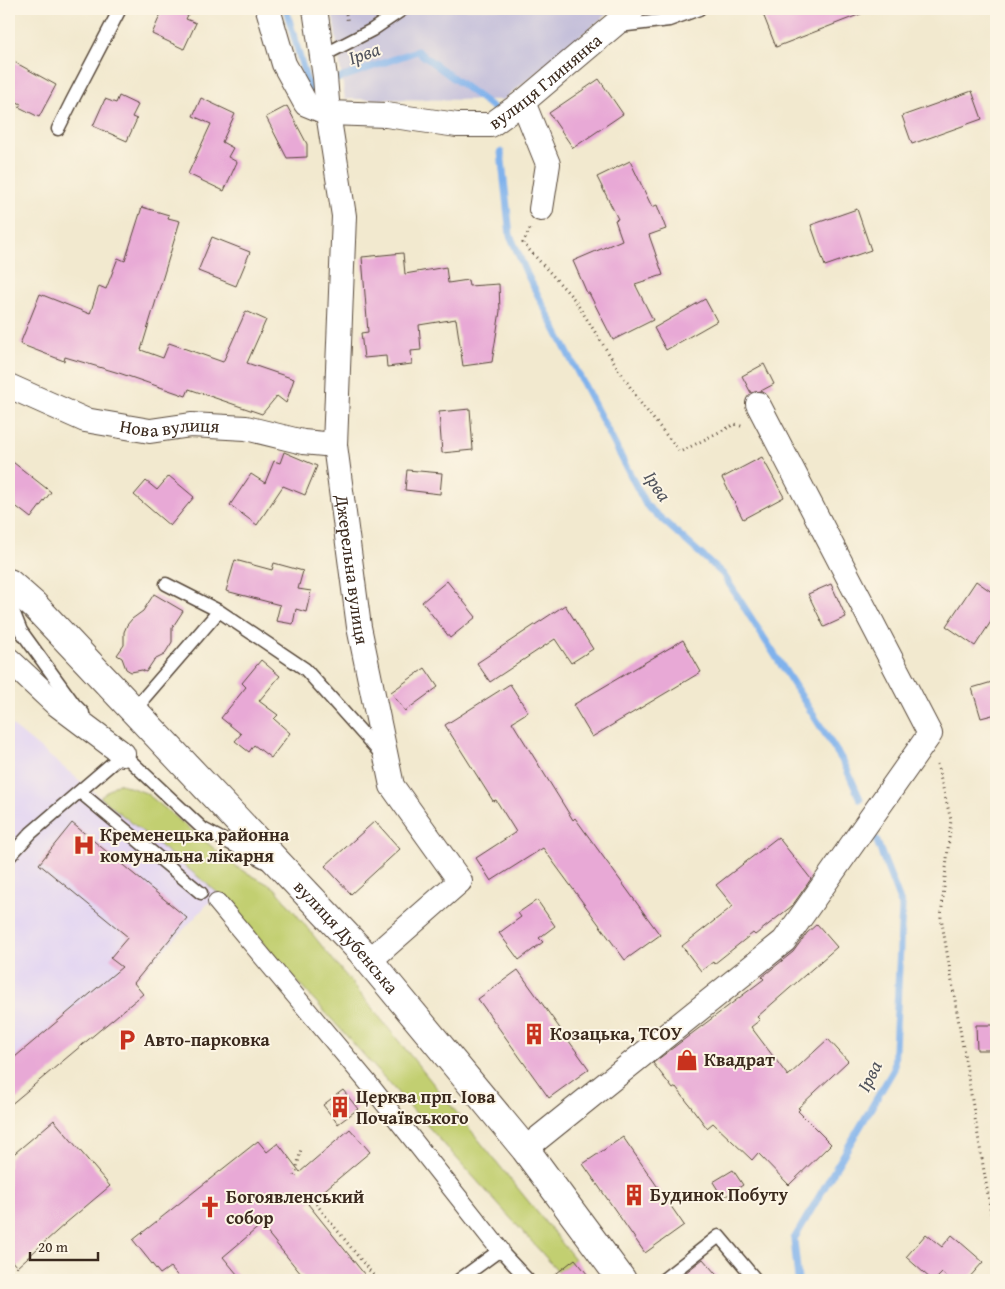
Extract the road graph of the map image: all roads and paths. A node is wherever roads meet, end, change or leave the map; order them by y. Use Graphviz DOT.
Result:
graph roads {
  1 [pos="120,9"];
  2 [pos="268,9"];
  3 [pos="315,9"];
  4 [pos="404,9"];
  5 [pos="633,9"];
  6 [pos="699,9"];
  7 [pos="612,26"];
  8 [pos="326,86"];
  9 [pos="523,102"];
  10 [pos="58,130"];
  11 [pos="541,209"];
  12 [pos="9,386"];
  13 [pos="758,404"];
  14 [pos="774,435"];
  15 [pos="335,445"];
  16 [pos="9,583"];
  17 [pos="166,584"];
  18 [pos="9,602"];
  19 [pos="218,611"];
  20 [pos="9,660"];
  21 [pos="141,717"];
  22 [pos="930,734"];
  23 [pos="122,754"];
  24 [pos="387,760"];
  25 [pos="80,792"];
  26 [pos="9,857"];
  27 [pos="290,875"];
  28 [pos="201,893"];
  29 [pos="217,902"];
  30 [pos="369,961"];
  31 [pos="301,1149"];
  32 [pos="525,1149"];
  33 [pos="295,1176"];
  34 [pos="313,1200"];
  35 [pos="996,1242"];
  36 [pos="500,1250"];
  37 [pos="376,1280"];
  38 [pos="434,1280"];
  39 [pos="439,1280"];
  40 [pos="459,1280"];
  41 [pos="528,1280"];
  42 [pos="622,1280"];
  43 [pos="663,1280"];
  44 [pos="756,1280"];
  1 -- 10 [label="lane"];
  2 -- 8 [label="street"];
  3 -- 8 [label="street, Джерельна вулиця"];
  4 -- 8 [label="lane"];
  5 -- 7 [label="street, вулиця Глинянка"];
  6 -- 7 [label="lane"];
  7 -- 9 [label="street, вулиця Глинянка"];
  8 -- 9 [label="street, вулиця Глинянка"];
  8 -- 15 [label="street, Джерельна вулиця"];
  9 -- 11 [label="street"];
  11 -- 14 [label="path"];
  12 -- 15 [label="street, Нова вулиця"];
  13 -- 14 [label="street"];
  14 -- 22 [label="street"];
  15 -- 24 [label="street, Джерельна вулиця"];
  16 -- 21 [label="main road, вулиця Дубенська"];
  17 -- 19 [label="lane"];
  18 -- 23 [label="lane"];
  19 -- 21 [label="lane"];
  19 -- 24 [label="lane"];
  20 -- 23 [label="street"];
  21 -- 27 [label="main road, вулиця Дубенська"];
  22 -- 32 [label="street"];
  22 -- 35 [label="path"];
  23 -- 25 [label="lane"];
  23 -- 27 [label="lane"];
  24 -- 30 [label="street, Джерельна вулиця"];
  25 -- 26 [label="lane"];
  25 -- 28 [label="lane"];
  27 -- 30 [label="main road, вулиця Дубенська"];
  29 -- 36 [label="street"];
  30 -- 32 [label="main road, вулиця Дубенська"];
  31 -- 33 [label="path"];
  32 -- 42 [label="main road, вулиця Дубенська"];
  34 -- 37 [label="path"];
  36 -- 40 [label="lane"];
  36 -- 41 [label="lane"];
  38 -- 39 [label="path"];
  43 -- 44 [label="lane"];
}
